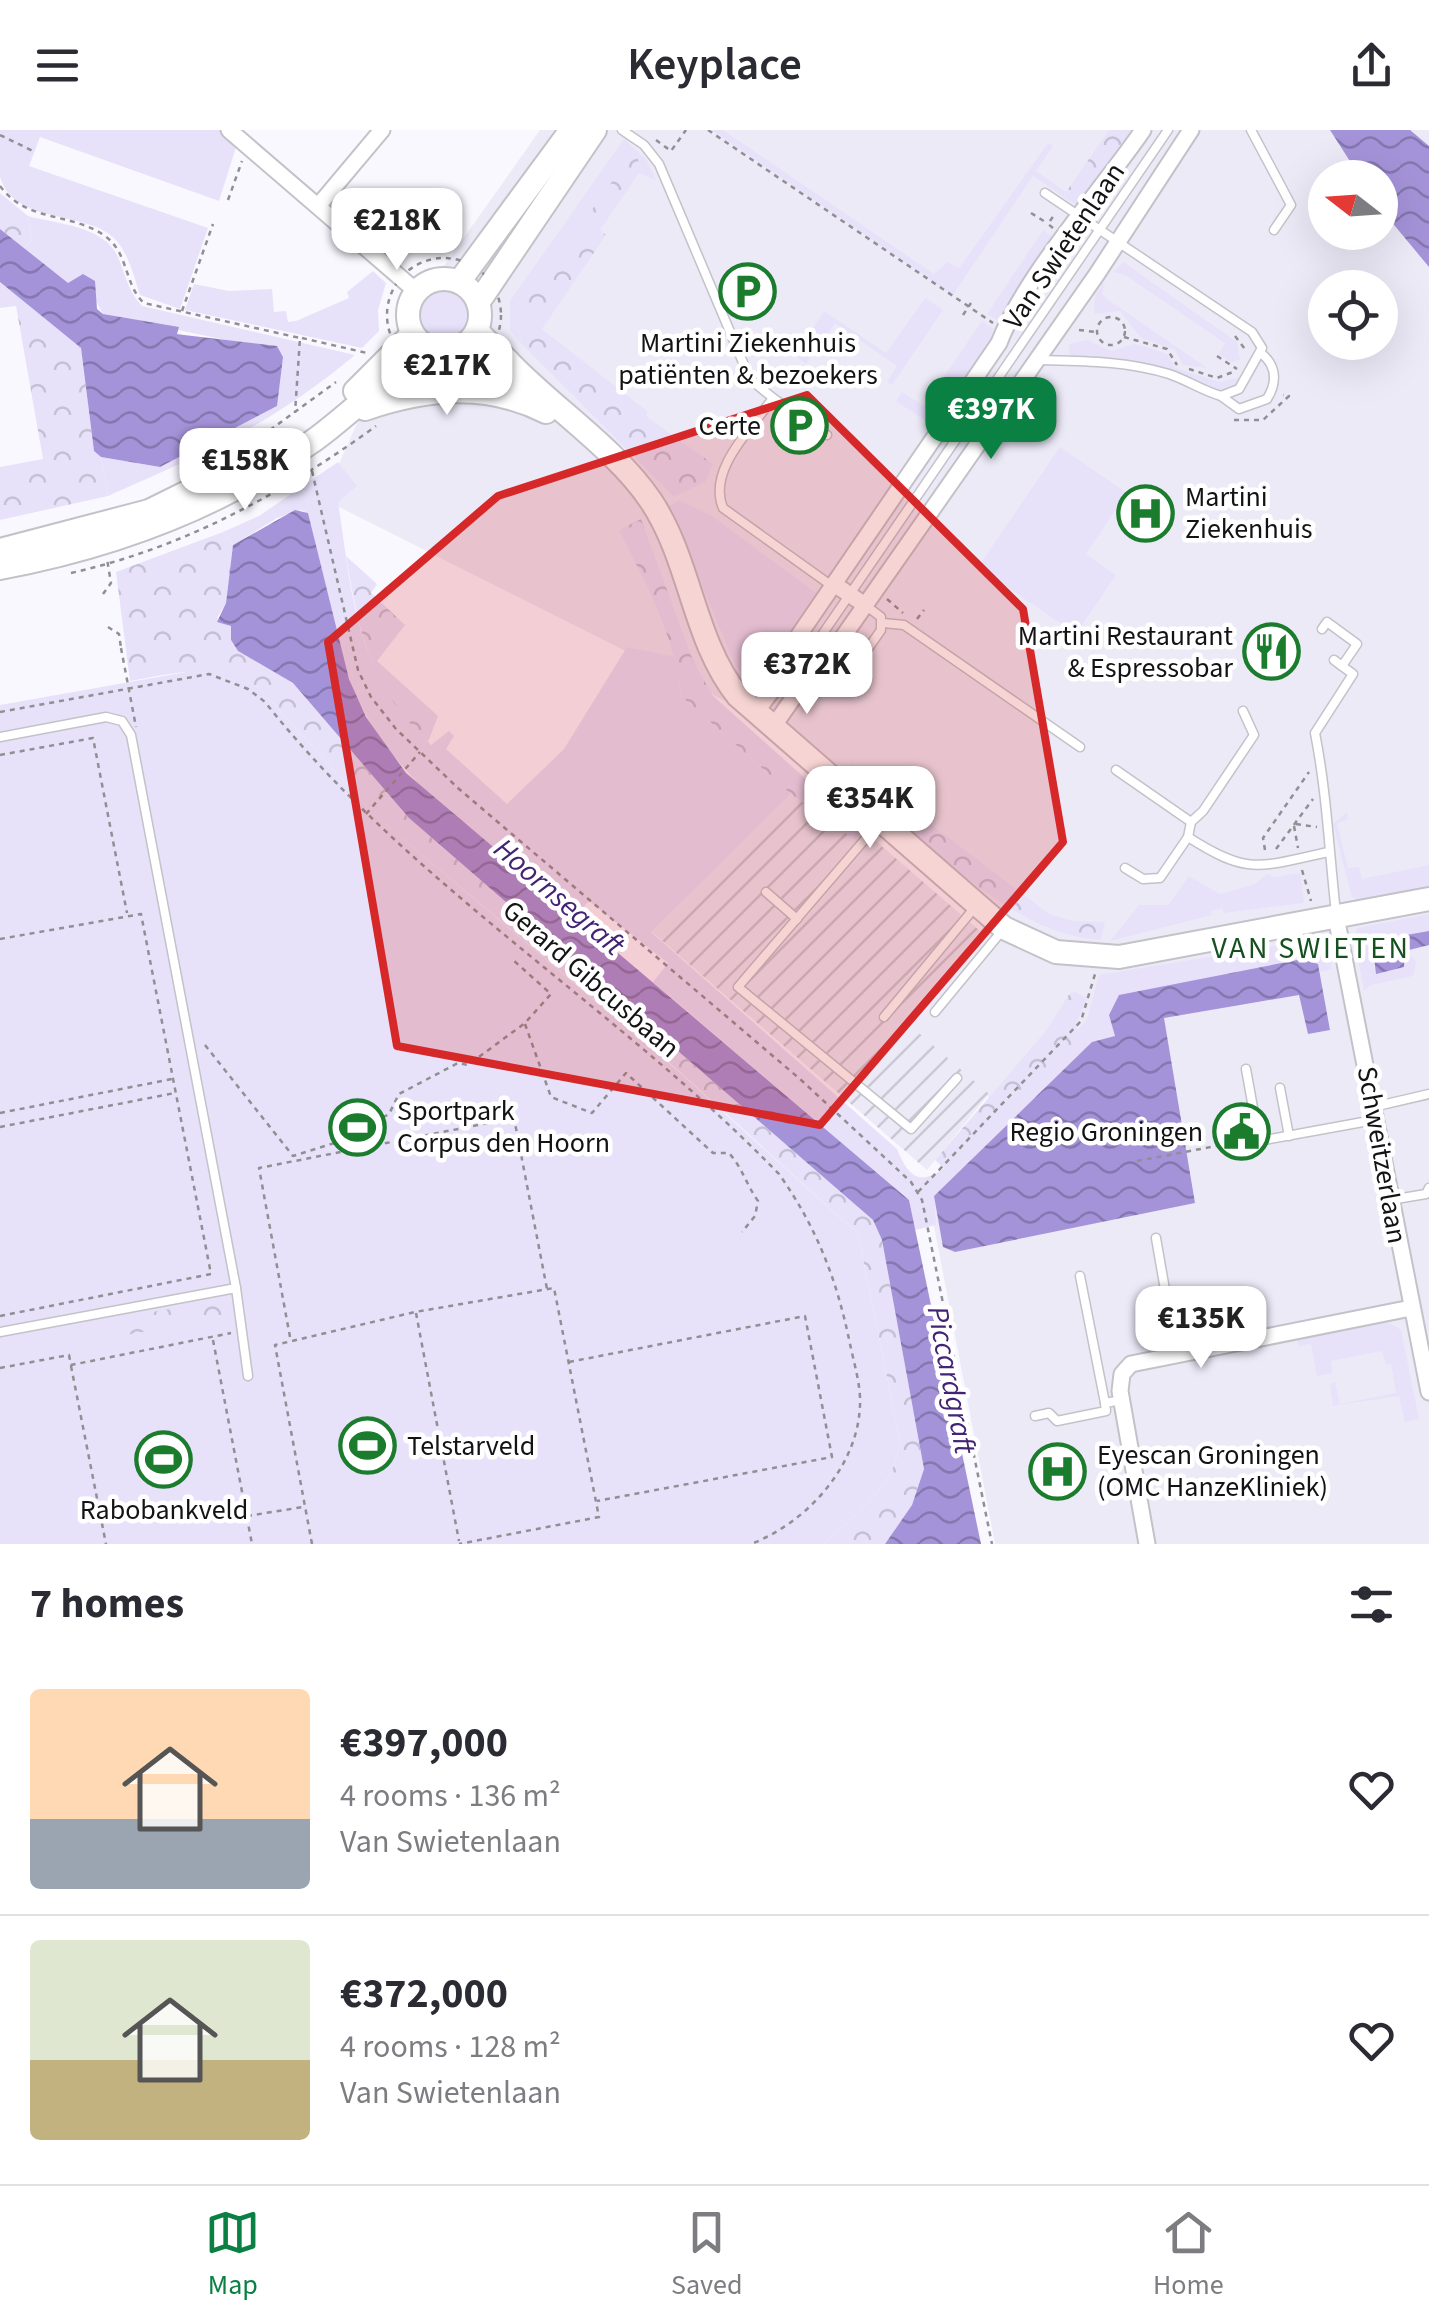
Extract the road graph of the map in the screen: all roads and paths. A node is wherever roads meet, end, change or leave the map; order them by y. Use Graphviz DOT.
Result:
graph roads {
  1 [pos="229,130"];
  2 [pos="382,130"];
  3 [pos="570,130"];
  4 [pos="595,130"];
  5 [pos="622,130"];
  6 [pos="686,130"];
  7 [pos="708,130"];
  8 [pos="1143,130"];
  9 [pos="1168,130"];
  10 [pos="1190,130"];
  11 [pos="1251,130"];
  12 [pos="0,135"];
  13 [pos="656,140"];
  14 [pos="248,146"];
  15 [pos="733,147"];
  16 [pos="32,150"];
  17 [pos="728,154"];
  18 [pos="764,168"];
  19 [pos="759,176"];
  20 [pos="0,186"];
  21 [pos="795,190"];
  22 [pos="1045,193"];
  23 [pos="790,197"];
  24 [pos="228,200"];
  25 [pos="319,205"];
  26 [pos="826,210"];
  27 [pos="1031,213"];
  28 [pos="1081,216"];
  29 [pos="821,218"];
  30 [pos="213,224"];
  31 [pos="1048,224"];
  32 [pos="1101,228"];
  33 [pos="1274,230"];
  34 [pos="856,232"];
  35 [pos="851,239"];
  36 [pos="1118,240"];
  37 [pos="887,252"];
  38 [pos="882,260"];
  39 [pos="918,274"];
  40 [pos="912,281"];
  41 [pos="459,282"];
  42 [pos="416,291"];
  43 [pos="478,303"];
  44 [pos="970,305"];
  45 [pos="182,313"];
  46 [pos="963,315"];
  47 [pos="1065,321"];
  48 [pos="998,328"];
  49 [pos="1097,332"];
  50 [pos="1230,332"];
  51 [pos="401,334"];
  52 [pos="1124,337"];
  53 [pos="300,338"];
  54 [pos="469,338"];
  55 [pos="380,346"];
  56 [pos="432,350"];
  57 [pos="1262,353"];
  58 [pos="1217,356"];
  59 [pos="1036,360"];
  60 [pos="363,362"];
  61 [pos="1238,370"];
  62 [pos="349,372"];
  63 [pos="1221,396"];
  64 [pos="1289,396"];
  65 [pos="773,398"];
  66 [pos="352,413"];
  67 [pos="294,414"];
  68 [pos="1229,414"];
  69 [pos="265,433"];
  70 [pos="586,434"];
  71 [pos="827,435"];
  72 [pos="312,471"];
  73 [pos="0,550"];
  74 [pos="108,565"];
  75 [pos="0,568"];
  76 [pos="833,585"];
  77 [pos="876,589"];
  78 [pos="103,594"];
  79 [pos="850,595"];
  80 [pos="865,605"];
  81 [pos="903,610"];
  82 [pos="924,610"];
  83 [pos="882,623"];
  84 [pos="904,625"];
  85 [pos="108,627"];
  86 [pos="1322,629"];
  87 [pos="814,648"];
  88 [pos="789,668"];
  89 [pos="805,681"];
  90 [pos="839,690"];
  91 [pos="1243,710"];
  92 [pos="0,712"];
  93 [pos="765,720"];
  94 [pos="136,727"];
  95 [pos="0,737"];
  96 [pos="1080,747"];
  97 [pos="420,752"];
  98 [pos="0,755"];
  99 [pos="1313,767"];
  100 [pos="1116,770"];
  101 [pos="365,815"];
  102 [pos="1191,822"];
  103 [pos="879,823"];
  104 [pos="1294,824"];
  105 [pos="1324,828"];
  106 [pos="1188,836"];
  107 [pos="1329,852"];
  108 [pos="1299,858"];
  109 [pos="1124,868"];
  110 [pos="766,892"];
  111 [pos="1429,900"];
  112 [pos="976,906"];
  113 [pos="127,915"];
  114 [pos="797,919"];
  115 [pos="1328,919"];
  116 [pos="1004,928"];
  117 [pos="0,939"];
  118 [pos="1096,958"];
  119 [pos="512,959"];
  120 [pos="935,1012"];
  121 [pos="884,1017"];
  122 [pos="525,1022"];
  123 [pos="189,1048"];
  124 [pos="1246,1068"];
  125 [pos="957,1078"];
  126 [pos="174,1079"];
  127 [pos="1280,1088"];
  128 [pos="176,1093"];
  129 [pos="1429,1094"];
  130 [pos="0,1113"];
  131 [pos="1374,1114"];
  132 [pos="0,1127"];
  133 [pos="1288,1136"];
  134 [pos="1242,1140"];
  135 [pos="342,1142"];
  136 [pos="348,1150"];
  137 [pos="1137,1161"];
  138 [pos="1428,1191"];
  139 [pos="918,1192"];
  140 [pos="1390,1200"];
  141 [pos="1429,1206"];
  142 [pos="742,1232"];
  143 [pos="1156,1238"];
  144 [pos="1080,1276"];
  145 [pos="236,1288"];
  146 [pos="546,1290"];
  147 [pos="1416,1309"];
  148 [pos="416,1312"];
  149 [pos="0,1316"];
  150 [pos="243,1329"];
  151 [pos="0,1332"];
  152 [pos="212,1338"];
  153 [pos="290,1339"];
  154 [pos="1176,1353"];
  155 [pos="568,1362"];
  156 [pos="71,1364"];
  157 [pos="0,1368"];
  158 [pos="248,1376"];
  159 [pos="1429,1392"];
  160 [pos="1122,1400"];
  161 [pos="1105,1403"];
  162 [pos="1035,1416"];
  163 [pos="596,1502"];
  164 [pos="304,1506"];
  165 [pos="247,1516"];
  166 [pos="460,1543"];
  167 [pos="106,1544"];
  168 [pos="252,1544"];
  169 [pos="312,1544"];
  170 [pos="751,1544"];
  171 [pos="992,1544"];
  172 [pos="1148,1544"];
  1 -- 14 [label="street"];
  2 -- 25 [label="street"];
  3 -- 41 [label="main road"];
  4 -- 43 [label="main road"];
  5 -- 65 [label="lane"];
  6 -- 13 [label="path"];
  7 -- 15 [label="path"];
  8 -- 28 [label="street, Van Swietenlaan"];
  9 -- 32 [label="lane, Van Swietenlaan"];
  10 -- 36 [label="street, Van Swietenlaan"];
  11 -- 33 [label="lane"];
  12 -- 16 [label="path"];
  14 -- 24 [label="path"];
  14 -- 25 [label="street"];
  15 -- 17 [label="path"];
  15 -- 18 [label="path"];
  18 -- 19 [label="path"];
  18 -- 21 [label="path"];
  20 -- 45 [label="path"];
  21 -- 23 [label="path"];
  21 -- 26 [label="path"];
  22 -- 28 [label="lane"];
  25 -- 42 [label="street"];
  26 -- 29 [label="path"];
  26 -- 34 [label="path"];
  27 -- 31 [label="path"];
  28 -- 32 [label="lane"];
  28 -- 76 [label="street, Van Swietenlaan"];
  30 -- 45 [label="path"];
  32 -- 36 [label="lane"];
  32 -- 79 [label="lane, Van Swietenlaan"];
  34 -- 35 [label="path"];
  34 -- 37 [label="path"];
  36 -- 47 [label="street, Van Swietenlaan"];
  36 -- 57 [label="lane"];
  37 -- 38 [label="path"];
  37 -- 39 [label="path"];
  39 -- 40 [label="path"];
  39 -- 44 [label="path"];
  41 -- 42 [label="main road"];
  41 -- 43 [label="main road"];
  42 -- 51 [label="main road"];
  43 -- 54 [label="main road"];
  44 -- 46 [label="path"];
  44 -- 48 [label="path"];
  45 -- 53 [label="path"];
  47 -- 49 [label="path"];
  47 -- 59 [label="street, Van Swietenlaan"];
  49 -- 52 [label="path"];
  49 -- 52 [label="path"];
  50 -- 61 [label="path"];
  51 -- 55 [label="path"];
  51 -- 56 [label="main road"];
  51 -- 73 [label="main road"];
  52 -- 61 [label="path"];
  53 -- 60 [label="path"];
  53 -- 67 [label="path"];
  54 -- 56 [label="main road"];
  54 -- 70 [label="main road"];
  56 -- 66 [label="main road"];
  57 -- 63 [label="lane"];
  57 -- 63 [label="lane"];
  58 -- 61 [label="path"];
  59 -- 63 [label="lane"];
  59 -- 77 [label="street, Van Swietenlaan"];
  62 -- 67 [label="path"];
  64 -- 68 [label="path"];
  65 -- 71 [label="lane"];
  65 -- 76 [label="lane"];
  66 -- 70 [label="main road"];
  66 -- 75 [label="main road"];
  67 -- 69 [label="path"];
  70 -- 93 [label="main road"];
  72 -- 97 [label="path"];
  74 -- 78 [label="path"];
  76 -- 79 [label="street"];
  76 -- 88 [label="street, Van Swietenlaan"];
  77 -- 80 [label="street, Van Swietenlaan"];
  77 -- 81 [label="path"];
  79 -- 80 [label="street"];
  79 -- 87 [label="lane, Van Swietenlaan"];
  80 -- 83 [label="lane"];
  80 -- 89 [label="street, Van Swietenlaan"];
  81 -- 82 [label="path"];
  81 -- 84 [label="path"];
  83 -- 84 [label="lane"];
  83 -- 90 [label="lane"];
  84 -- 96 [label="lane"];
  85 -- 94 [label="path, bridge"];
  86 -- 105 [label="lane"];
  87 -- 88 [label="lane"];
  87 -- 89 [label="lane"];
  88 -- 93 [label="street, Van Swietenlaan"];
  89 -- 93 [label="street, Van Swietenlaan"];
  91 -- 102 [label="lane"];
  92 -- 101 [label="path, Gerard Gibcusbaan"];
  93 -- 103 [label="main road"];
  95 -- 123 [label="lane"];
  97 -- 101 [label="path"];
  97 -- 139 [label="path"];
  98 -- 113 [label="path"];
  99 -- 104 [label="path"];
  100 -- 102 [label="lane"];
  101 -- 170 [label="path, Gerard Gibcusbaan"];
  102 -- 106 [label="lane"];
  103 -- 112 [label="main road"];
  103 -- 114 [label="lane"];
  104 -- 105 [label="path"];
  104 -- 108 [label="path"];
  105 -- 107 [label="lane"];
  106 -- 108 [label="lane"];
  106 -- 109 [label="lane"];
  107 -- 108 [label="lane"];
  107 -- 115 [label="lane"];
  108 -- 115 [label="path"];
  110 -- 114 [label="lane"];
  111 -- 115 [label="main road"];
  112 -- 116 [label="main road"];
  112 -- 121 [label="lane"];
  113 -- 117 [label="path"];
  113 -- 126 [label="path"];
  114 -- 125 [label="lane"];
  115 -- 118 [label="main road"];
  115 -- 131 [label="street, Schweitzerlaan"];
  116 -- 118 [label="main road"];
  116 -- 120 [label="lane"];
  118 -- 139 [label="path"];
  119 -- 122 [label="path"];
  122 -- 135 [label="path"];
  122 -- 142 [label="path"];
  123 -- 135 [label="path"];
  123 -- 145 [label="lane"];
  124 -- 133 [label="lane"];
  126 -- 128 [label="path"];
  126 -- 130 [label="path"];
  127 -- 133 [label="lane"];
  128 -- 132 [label="path"];
  128 -- 149 [label="path"];
  129 -- 131 [label="lane"];
  131 -- 133 [label="lane"];
  131 -- 140 [label="street, Schweitzerlaan"];
  134 -- 137 [label="path"];
  135 -- 136 [label="path"];
  136 -- 146 [label="path"];
  136 -- 153 [label="path"];
  138 -- 140 [label="lane"];
  138 -- 141 [label="lane"];
  139 -- 171 [label="path"];
  140 -- 147 [label="street, Schweitzerlaan"];
  143 -- 154 [label="lane"];
  144 -- 161 [label="lane"];
  145 -- 150 [label="lane"];
  145 -- 151 [label="lane"];
  146 -- 148 [label="path"];
  146 -- 155 [label="path"];
  147 -- 154 [label="street"];
  147 -- 159 [label="street, Schweitzerlaan"];
  148 -- 153 [label="path"];
  148 -- 166 [label="path"];
  150 -- 152 [label="path"];
  150 -- 158 [label="lane"];
  152 -- 156 [label="path"];
  152 -- 165 [label="path"];
  153 -- 164 [label="path"];
  154 -- 160 [label="street"];
  155 -- 163 [label="path"];
  155 -- 163 [label="path"];
  156 -- 157 [label="path"];
  156 -- 167 [label="path"];
  160 -- 161 [label="lane"];
  160 -- 172 [label="street"];
  161 -- 162 [label="lane"];
  163 -- 166 [label="path"];
  164 -- 165 [label="path"];
  164 -- 169 [label="path"];
  165 -- 168 [label="path"];
}
